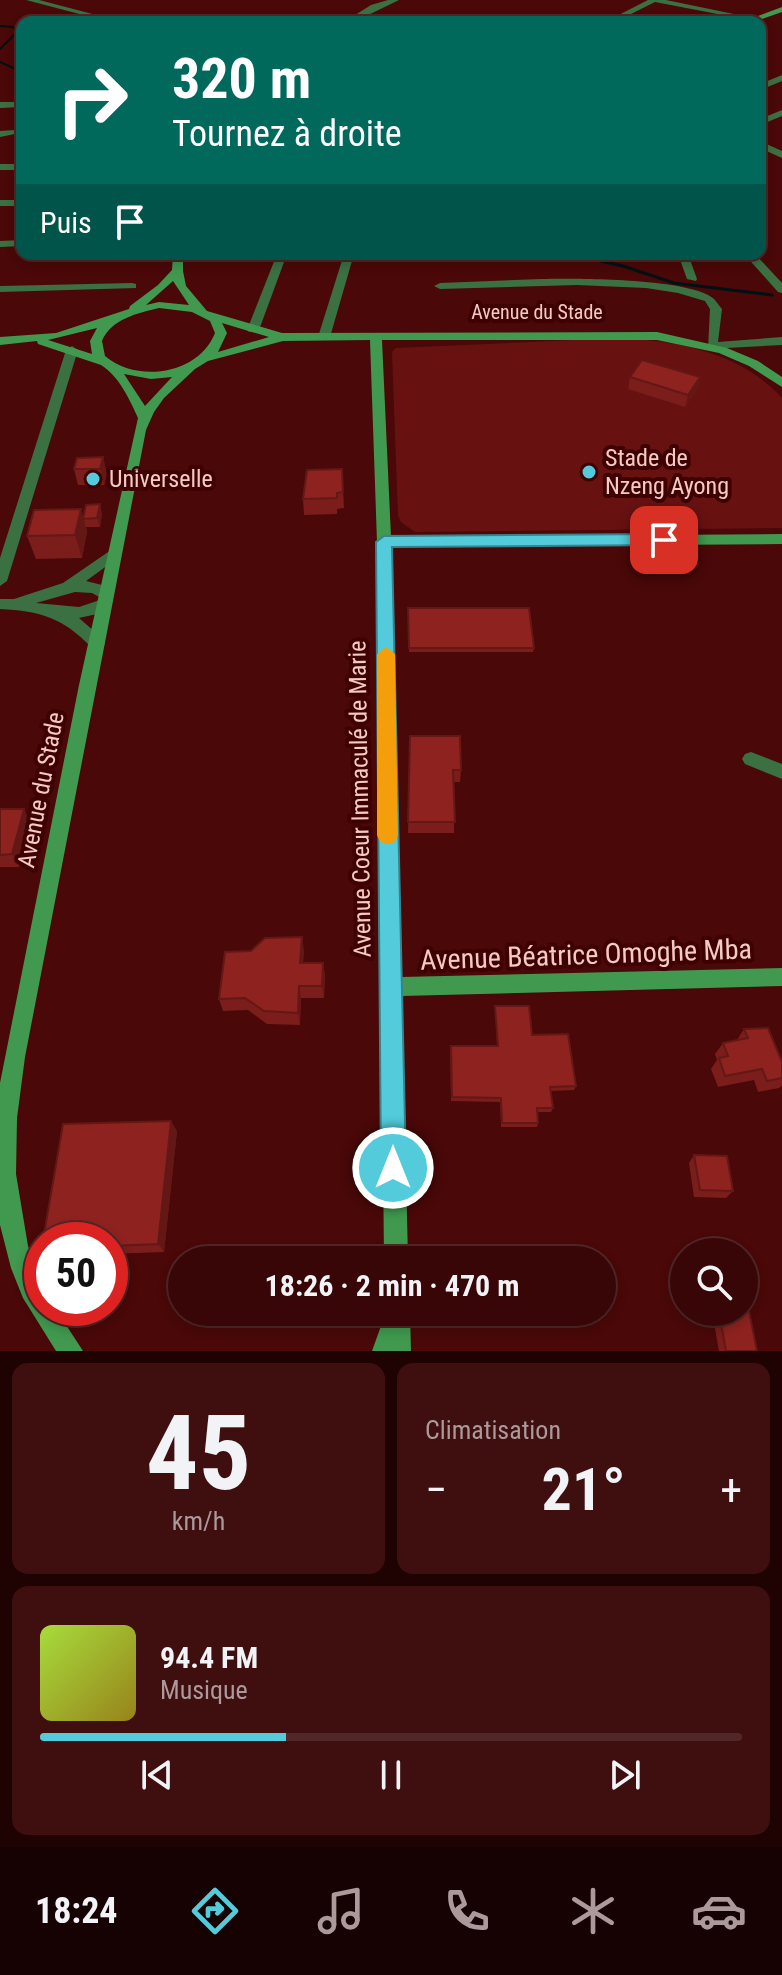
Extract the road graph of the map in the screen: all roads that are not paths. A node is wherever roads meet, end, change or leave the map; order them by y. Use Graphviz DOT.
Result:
graph roads {
  1 [pos="30,0"];
  2 [pos="395,0"];
  3 [pos="659,1"];
  4 [pos="95,16"];
  5 [pos="358,16"];
  6 [pos="623,16"];
  7 [pos="727,16"];
  8 [pos="15,133"];
  9 [pos="0,134"];
  10 [pos="177,260"];
  11 [pos="280,260"];
  12 [pos="347,260"];
  13 [pos="685,260"];
  14 [pos="754,260"];
  15 [pos="175,272"];
  16 [pos="692,279"];
  17 [pos="132,286"];
  18 [pos="440,286"];
  19 [pos="0,289"];
  20 [pos="782,290"];
  21 [pos="126,313"];
  22 [pos="209,315"];
  23 [pos="114,320"];
  24 [pos="253,330"];
  25 [pos="281,337"];
  26 [pos="324,337"];
  27 [pos="376,337"];
  28 [pos="29,340"];
  29 [pos="0,341"];
  30 [pos="782,341"];
  31 [pos="712,346"];
  32 [pos="72,350"];
  33 [pos="208,359"];
  34 [pos="108,364"];
  35 [pos="189,369"];
  36 [pos="782,383"];
  37 [pos="144,417"];
  38 [pos="782,539"];
  39 [pos="384,542"];
  40 [pos="114,553"];
  41 [pos="0,581"];
  42 [pos="61,591"];
  43 [pos="104,599"];
  44 [pos="17,603"];
  45 [pos="0,604"];
  46 [pos="49,610"];
  47 [pos="97,643"];
  48 [pos="751,759"];
  49 [pos="782,772"];
  50 [pos="782,977"];
  51 [pos="392,987"];
  52 [pos="396,1246"];
  53 [pos="393,1326"];
  54 [pos="398,1326"];
  55 [pos="71,1351"];
  56 [pos="384,1351"];
  57 [pos="399,1351"];
  1 -- 4 [label="street"];
  2 -- 5 [label="street"];
  3 -- 6 [label="street"];
  3 -- 7 [label="street"];
  8 -- 9 [label="street"];
  10 -- 15 [label="main road"];
  11 -- 24 [label="street"];
  12 -- 26 [label="street"];
  13 -- 16 [label="street"];
  14 -- 20 [label="street"];
  15 -- 21 [label="main road"];
  15 -- 22 [label="main road"];
  17 -- 19 [label="street"];
  18 -- 31 [label="street"];
  21 -- 22 [label="main road"];
  21 -- 23 [label="main road"];
  22 -- 24 [label="main road"];
  22 -- 33 [label="main road"];
  23 -- 28 [label="main road"];
  23 -- 34 [label="main road"];
  24 -- 25 [label="main road"];
  25 -- 26 [label="main road, Avenue du Stade"];
  25 -- 33 [label="main road"];
  26 -- 27 [label="main road, Avenue du Stade"];
  27 -- 31 [label="main road, Avenue du Stade"];
  27 -- 39 [label="main road, Avenue Coeur Immaculé de Marie"];
  28 -- 29 [label="main road"];
  28 -- 32 [label="main road"];
  30 -- 31 [label="street"];
  31 -- 36 [label="main road, Avenue du Stade"];
  32 -- 34 [label="main road"];
  32 -- 41 [label="street"];
  33 -- 35 [label="main road"];
  34 -- 35 [label="main road"];
  34 -- 37 [label="main road"];
  35 -- 37 [label="main road"];
  37 -- 40 [label="main road, Avenue du Stade"];
  38 -- 39 [label="main road"];
  39 -- 51 [label="main road, Avenue Coeur Immaculé de Marie"];
  40 -- 42 [label="street"];
  40 -- 43 [label="main road, Avenue du Stade"];
  42 -- 43 [label="street"];
  42 -- 44 [label="street"];
  43 -- 46 [label="street"];
  43 -- 47 [label="main road, Avenue du Stade"];
  44 -- 45 [label="street"];
  44 -- 46 [label="street"];
  46 -- 47 [label="street"];
  47 -- 55 [label="main road, Avenue du Stade"];
  48 -- 49 [label="street"];
  50 -- 51 [label="main road, Avenue Béatrice Omoghe Mba"];
  51 -- 52 [label="main road, Avenue Coeur Immaculé de Marie"];
  53 -- 56 [label="main road"];
  54 -- 57 [label="main road"];
}
